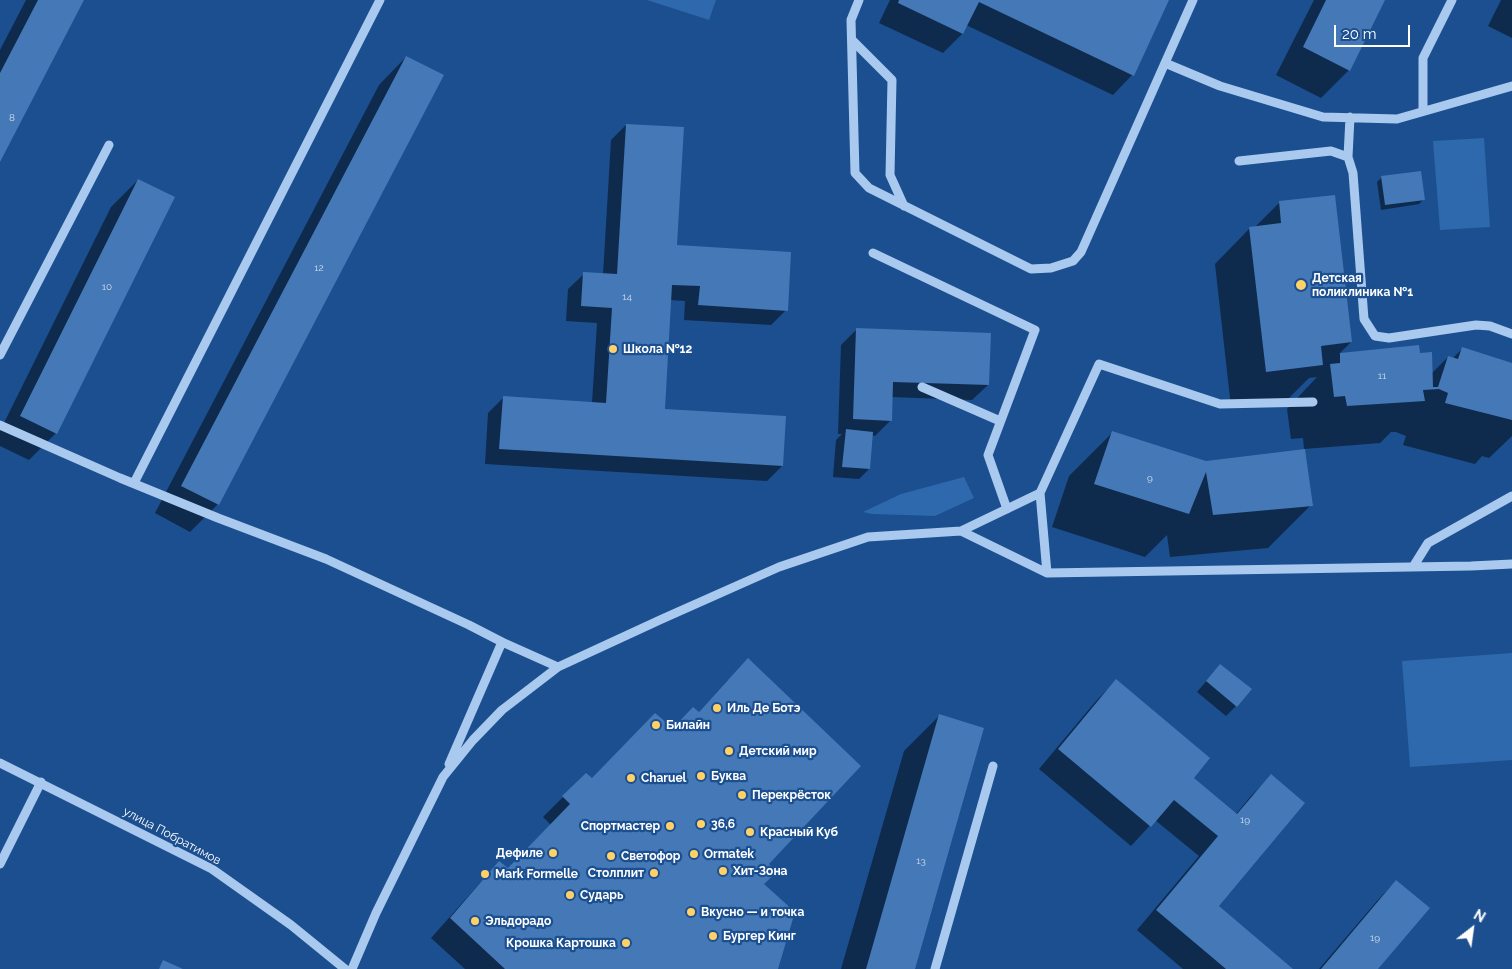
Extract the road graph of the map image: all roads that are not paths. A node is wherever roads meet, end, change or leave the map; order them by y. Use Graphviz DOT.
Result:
graph roads {
  1 [pos="380,0"];
  2 [pos="859,0"];
  3 [pos="1193,0"];
  4 [pos="1452,0"];
  5 [pos="852,40"];
  6 [pos="1165,63"];
  7 [pos="1512,86"];
  8 [pos="1423,111"];
  9 [pos="1350,117"];
  10 [pos="109,145"];
  11 [pos="1348,157"];
  12 [pos="1239,161"];
  13 [pos="904,206"];
  14 [pos="873,253"];
  15 [pos="1512,334"];
  16 [pos="0,356"];
  17 [pos="922,387"];
  18 [pos="1313,402"];
  19 [pos="1000,421"];
  20 [pos="0,425"];
  21 [pos="134,484"];
  22 [pos="1040,493"];
  23 [pos="1512,496"];
  24 [pos="1007,509"];
  25 [pos="960,531"];
  26 [pos="1512,564"];
  27 [pos="1413,567"];
  28 [pos="1047,572"];
  29 [pos="502,642"];
  30 [pos="558,667"];
  31 [pos="0,763"];
  32 [pos="993,766"];
  33 [pos="443,777"];
  34 [pos="41,782"];
  35 [pos="0,864"];
  36 [pos="345,969"];
  37 [pos="352,969"];
  38 [pos="935,969"];
  1 -- 21 [label="street"];
  2 -- 5 [label="street"];
  3 -- 6 [label="street"];
  4 -- 8 [label="street"];
  5 -- 13 [label="street"];
  5 -- 13 [label="street"];
  6 -- 9 [label="street"];
  6 -- 13 [label="street"];
  7 -- 8 [label="street"];
  8 -- 9 [label="street"];
  9 -- 11 [label="street"];
  10 -- 16 [label="street"];
  11 -- 12 [label="street"];
  11 -- 15 [label="street"];
  14 -- 19 [label="street"];
  17 -- 19 [label="street"];
  18 -- 22 [label="street"];
  19 -- 24 [label="street"];
  20 -- 21 [label="street"];
  21 -- 29 [label="street"];
  22 -- 24 [label="street"];
  22 -- 28 [label="street"];
  23 -- 27 [label="street"];
  24 -- 25 [label="street"];
  25 -- 28 [label="street"];
  25 -- 30 [label="street"];
  26 -- 27 [label="street"];
  27 -- 28 [label="street"];
  29 -- 30 [label="street"];
  29 -- 33 [label="street"];
  30 -- 33 [label="street"];
  31 -- 34 [label="street, улица Побратимов"];
  32 -- 38 [label="street"];
  33 -- 37 [label="street"];
  34 -- 35 [label="street"];
  34 -- 36 [label="street, улица Побратимов"];
}
